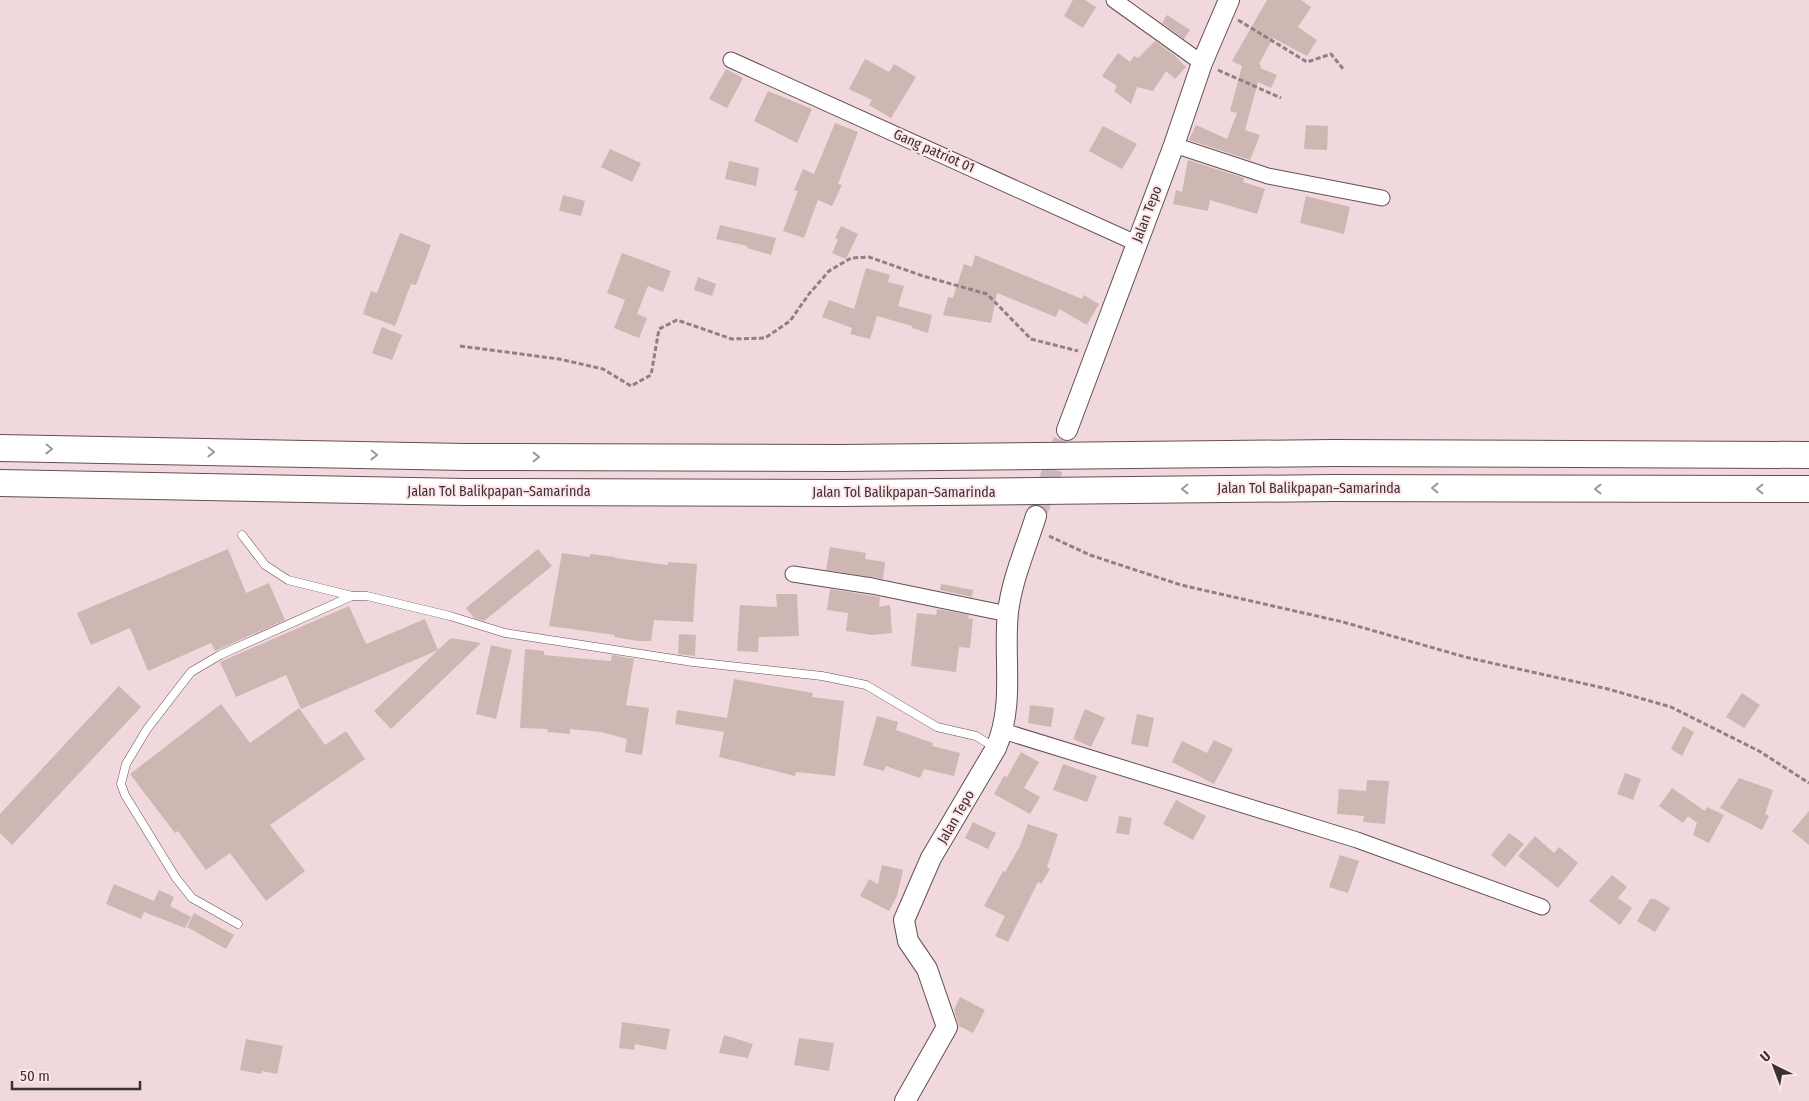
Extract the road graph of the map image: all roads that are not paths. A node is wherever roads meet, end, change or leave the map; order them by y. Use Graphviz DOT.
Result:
graph roads {
  1 [pos="1114,0"];
  2 [pos="1226,4"];
  3 [pos="731,60"];
  4 [pos="1202,63"];
  5 [pos="1174,145"];
  6 [pos="1382,198"];
  7 [pos="1136,243"];
  8 [pos="1067,430"];
  9 [pos="0,448"];
  10 [pos="1809,455"];
  11 [pos="0,483"];
  12 [pos="1809,489"];
  13 [pos="1034,522"];
  14 [pos="242,535"];
  15 [pos="793,574"];
  16 [pos="352,596"];
  17 [pos="1008,614"];
  18 [pos="1000,739"];
  19 [pos="1542,907"];
  20 [pos="238,924"];
  21 [pos="905,1101"];
  1 -- 4 [label="street"];
  2 -- 4 [label="street, Jalan Tepo"];
  3 -- 7 [label="street, Gang patriot 01"];
  4 -- 5 [label="street, Jalan Tepo"];
  5 -- 6 [label="street"];
  5 -- 7 [label="street, Jalan Tepo"];
  7 -- 8 [label="street, Jalan Tepo"];
  9 -- 10 [label="highway, one-way"];
  12 -- 11 [label="highway, Jalan Tol Balikpapan–Samarinda, one-way"];
  13 -- 17 [label="street, Jalan Tepo"];
  14 -- 16 [label="lane"];
  15 -- 17 [label="street"];
  16 -- 18 [label="lane"];
  16 -- 20 [label="lane"];
  17 -- 18 [label="street, Jalan Tepo"];
  18 -- 19 [label="street"];
  18 -- 21 [label="street, Jalan Tepo"];
}
